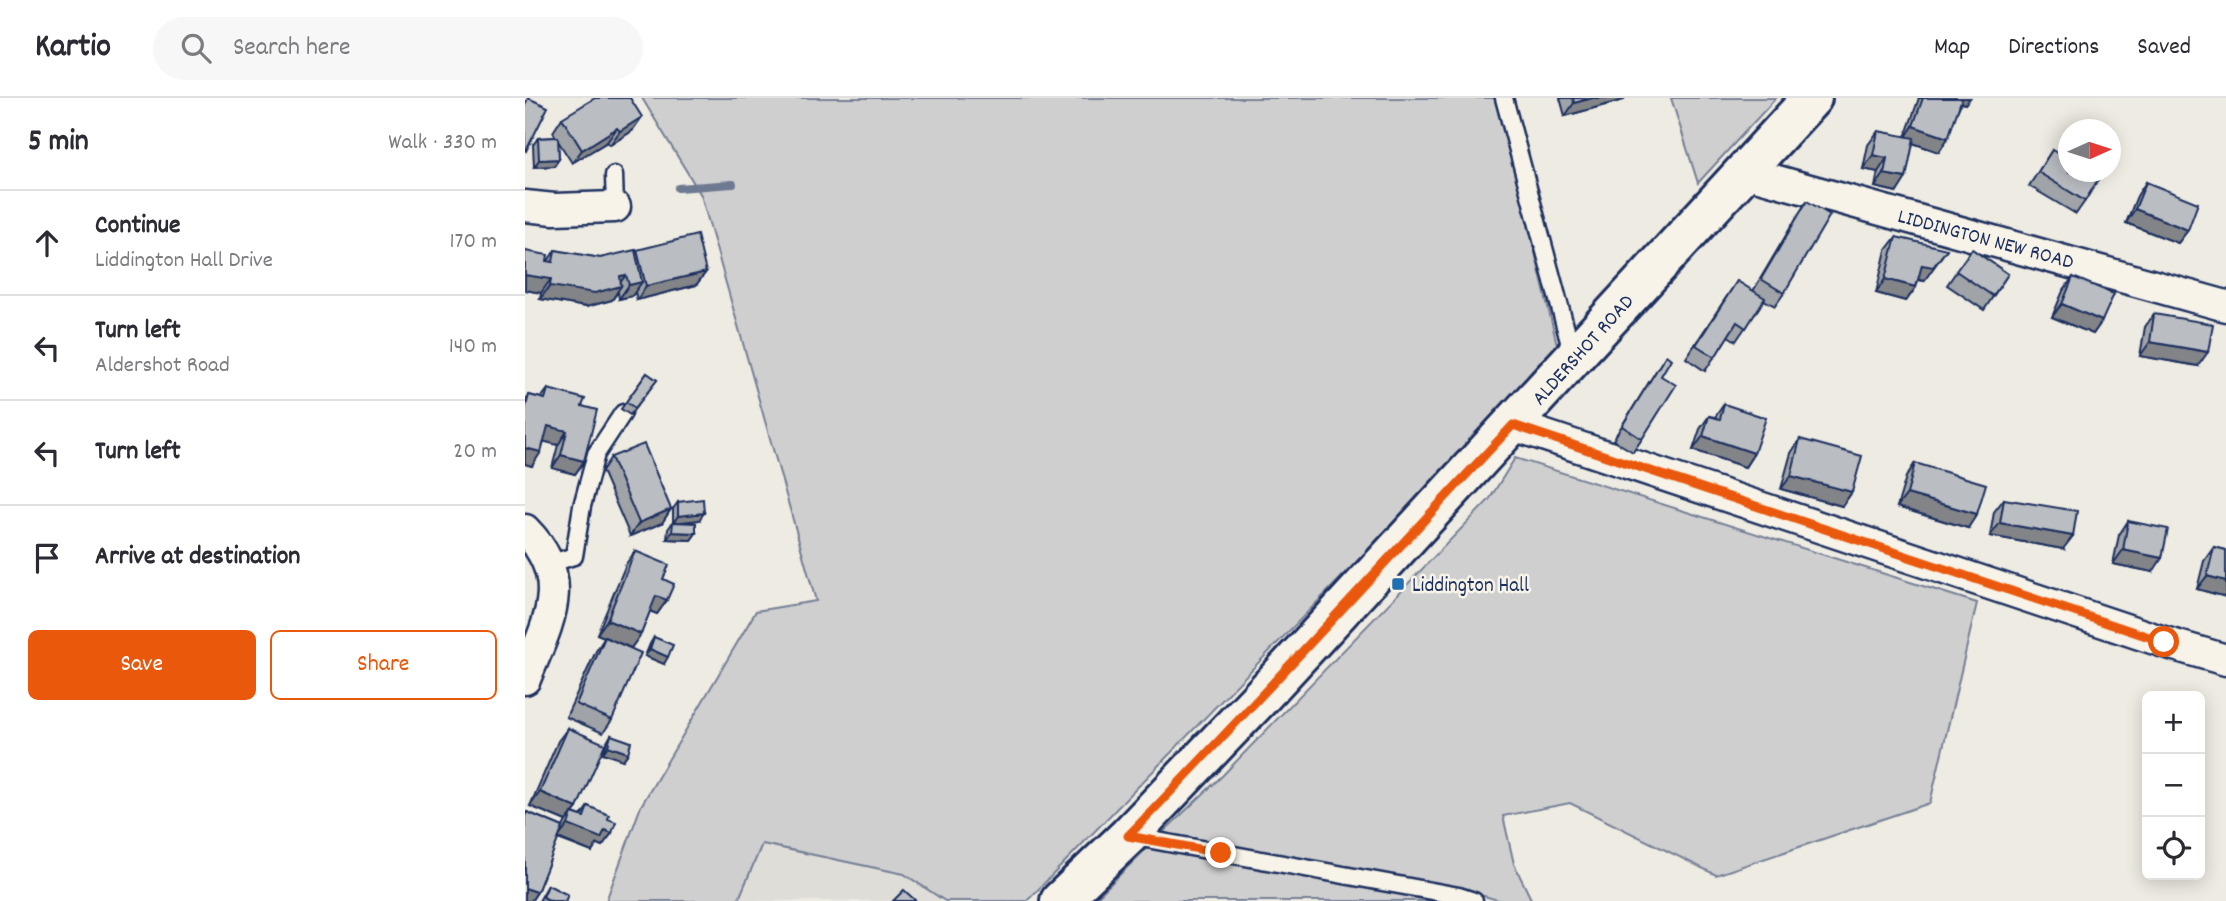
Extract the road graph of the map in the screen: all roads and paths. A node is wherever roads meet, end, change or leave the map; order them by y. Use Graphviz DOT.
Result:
graph roads {
  1 [pos="1504,98"];
  2 [pos="1812,98"];
  3 [pos="1745,172"];
  4 [pos="614,175"];
  5 [pos="525,205"];
  6 [pos="615,207"];
  7 [pos="2226,306"];
  8 [pos="1574,358"];
  9 [pos="623,413"];
  10 [pos="1513,425"];
  11 [pos="525,530"];
  12 [pos="549,564"];
  13 [pos="2226,660"];
  14 [pos="525,679"];
  15 [pos="1128,836"];
  16 [pos="1061,901"];
  17 [pos="1474,901"];
  1 -- 8 [label="lane"];
  2 -- 3 [label="main road, ALDERSHOT ROAD"];
  3 -- 7 [label="street, LIDDINGTON NEW ROAD"];
  3 -- 8 [label="main road, ALDERSHOT ROAD"];
  4 -- 6 [label="lane"];
  5 -- 6 [label="street"];
  8 -- 10 [label="main road, ALDERSHOT ROAD"];
  9 -- 12 [label="lane"];
  10 -- 13 [label="street"];
  10 -- 15 [label="main road, ALDERSHOT ROAD"];
  11 -- 12 [label="street"];
  12 -- 14 [label="street"];
  15 -- 16 [label="main road, ALDERSHOT ROAD"];
  15 -- 17 [label="lane"];
}
